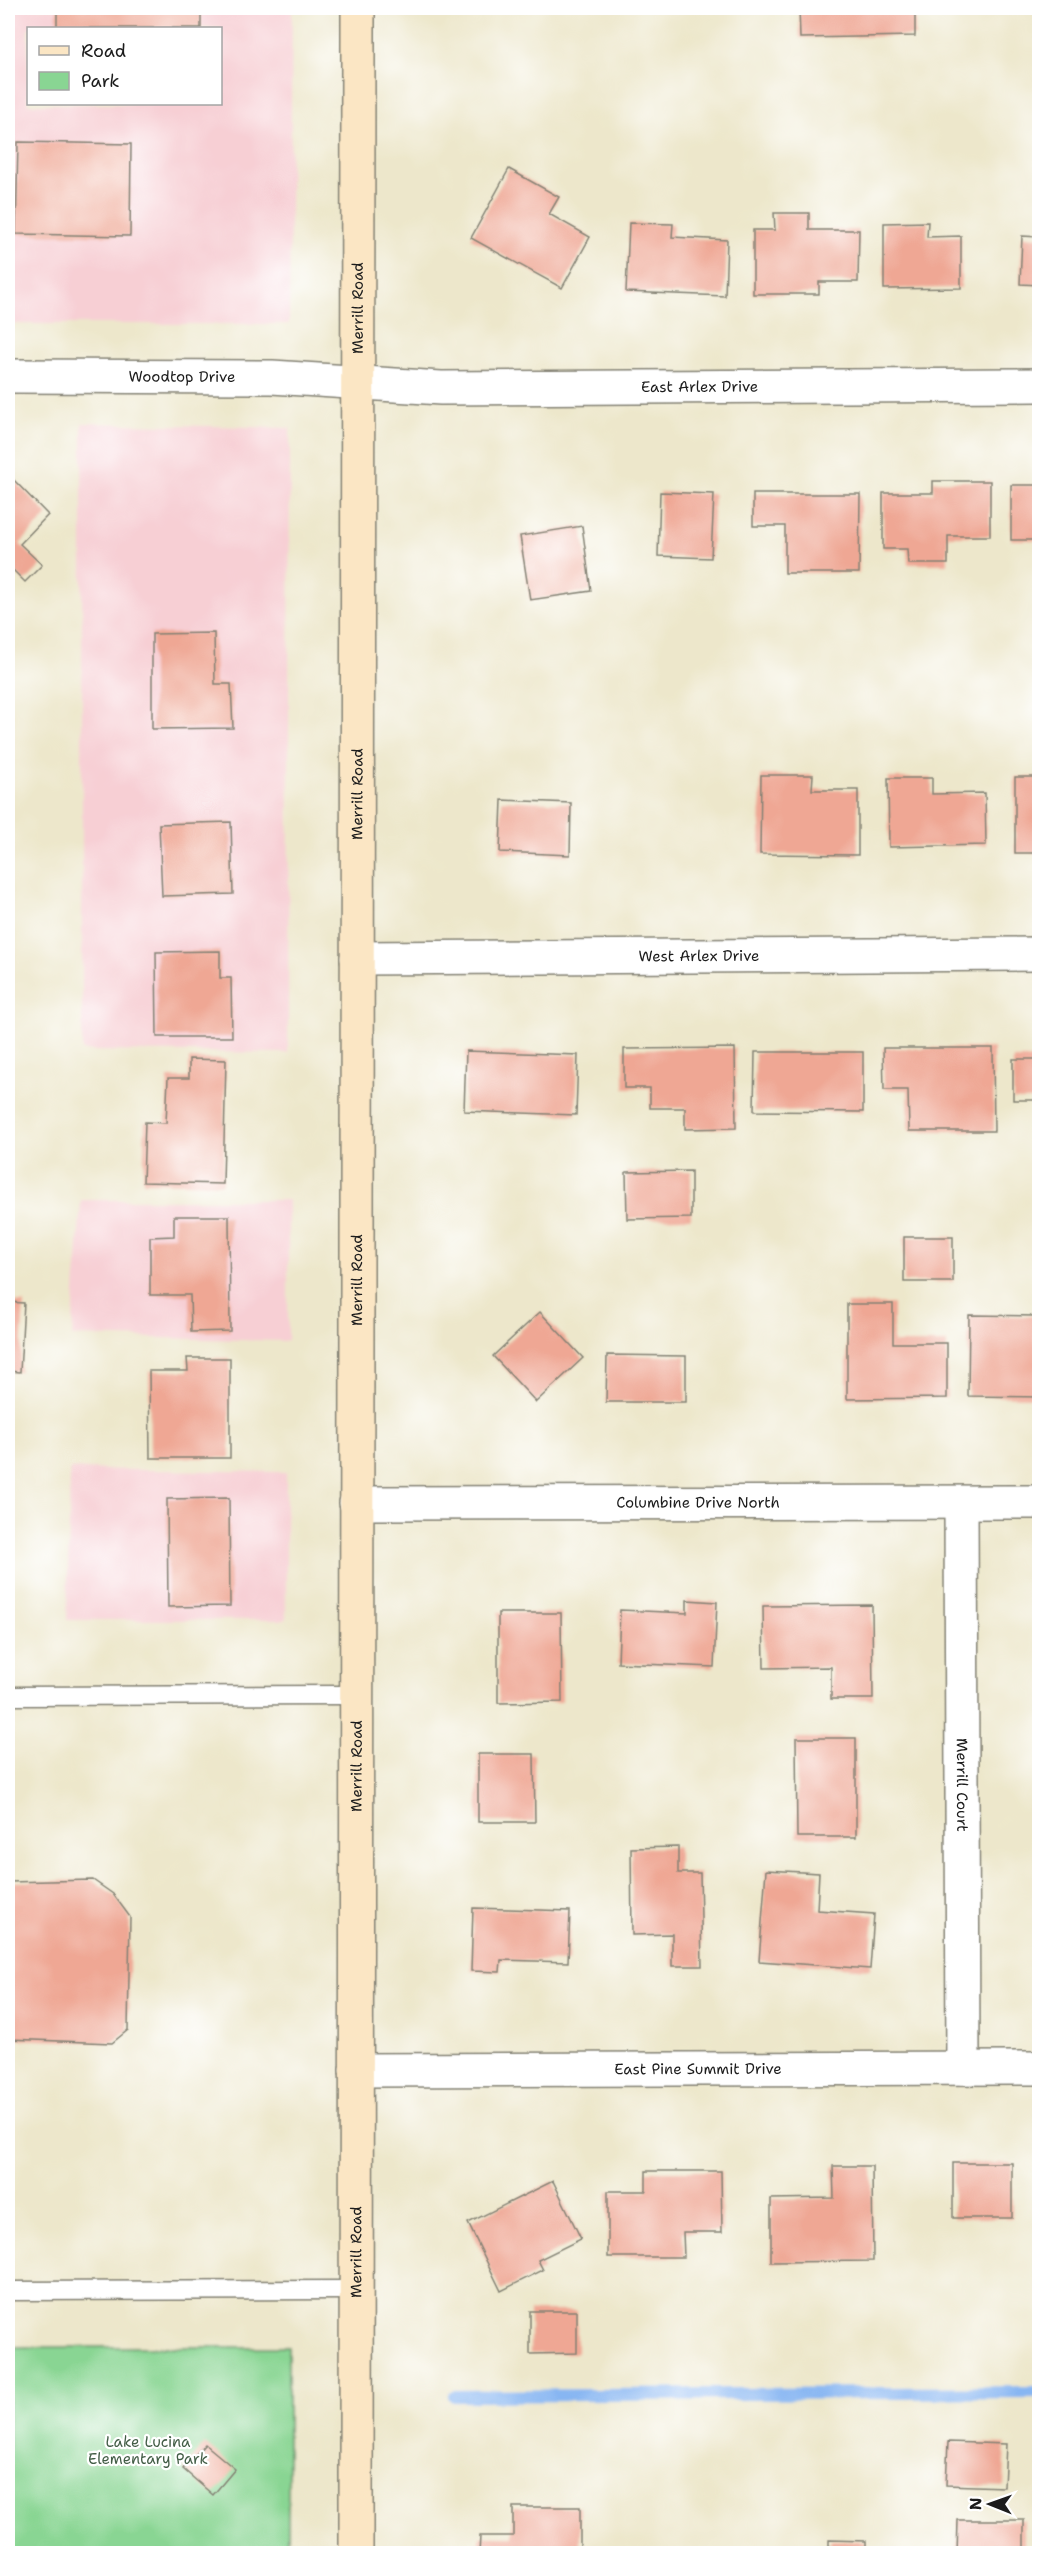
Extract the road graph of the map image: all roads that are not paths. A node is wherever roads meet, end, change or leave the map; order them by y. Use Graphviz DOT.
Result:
graph roads {
  1 [pos="358,8"];
  2 [pos="8,376"];
  3 [pos="357,383"];
  4 [pos="1040,385"];
  5 [pos="1040,954"];
  6 [pos="357,958"];
  7 [pos="1040,1502"];
  8 [pos="356,1503"];
  9 [pos="961,1503"];
  10 [pos="357,1695"];
  11 [pos="8,1696"];
  12 [pos="963,2068"];
  13 [pos="1040,2068"];
  14 [pos="356,2070"];
  15 [pos="357,2290"];
  16 [pos="8,2291"];
  17 [pos="356,2553"];
  1 -- 3 [label="main road, Merrill Road"];
  2 -- 3 [label="street, Woodtop Drive"];
  3 -- 4 [label="street, East Arlex Drive"];
  3 -- 6 [label="main road, Merrill Road"];
  5 -- 6 [label="street, West Arlex Drive"];
  6 -- 8 [label="main road, Merrill Road"];
  7 -- 9 [label="street, Columbine Drive North"];
  8 -- 9 [label="street, Columbine Drive North"];
  8 -- 10 [label="main road, Merrill Road"];
  9 -- 12 [label="street, Merrill Court"];
  10 -- 11 [label="lane"];
  10 -- 14 [label="main road, Merrill Road"];
  12 -- 13 [label="street, East Pine Summit Drive"];
  12 -- 14 [label="street, East Pine Summit Drive"];
  14 -- 15 [label="main road, Merrill Road"];
  15 -- 16 [label="lane"];
  15 -- 17 [label="main road, Merrill Road"];
}
